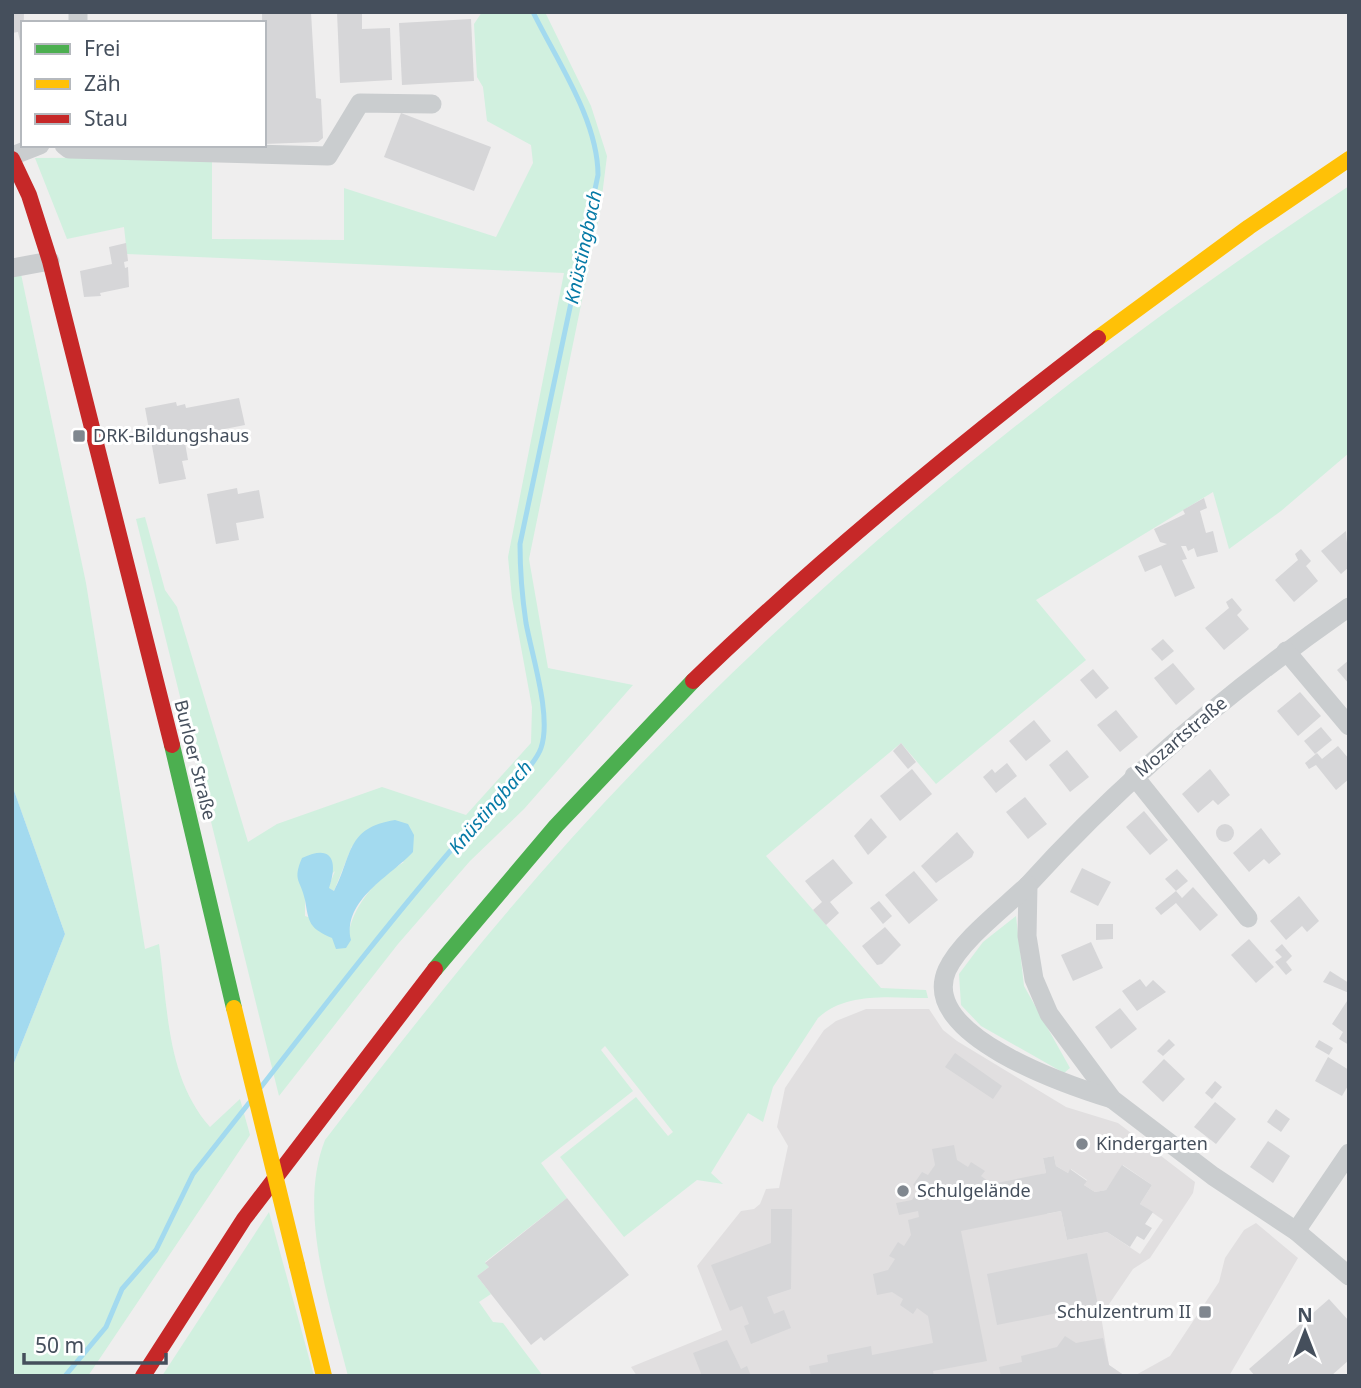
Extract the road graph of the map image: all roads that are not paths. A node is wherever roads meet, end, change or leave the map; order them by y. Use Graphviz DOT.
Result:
graph roads {
  1 [pos="432,104"];
  2 [pos="36,147"];
  3 [pos="66,147"];
  4 [pos="12,158"];
  5 [pos="1349,159"];
  6 [pos="50,261"];
  7 [pos="12,268"];
  8 [pos="1349,607"];
  9 [pos="1286,651"];
  10 [pos="1349,726"];
  11 [pos="1134,776"];
  12 [pos="1028,885"];
  13 [pos="1248,918"];
  14 [pos="1112,1099"];
  15 [pos="1349,1153"];
  16 [pos="1296,1231"];
  17 [pos="1349,1276"];
  18 [pos="143,1376"];
  19 [pos="324,1376"];
  1 -- 3 [label="street"];
  2 -- 4 [label="street"];
  4 -- 6 [label="main road, Burloer Straße"];
  5 -- 18 [label="main road"];
  6 -- 7 [label="street"];
  6 -- 19 [label="main road, Burloer Straße, bridge"];
  8 -- 9 [label="street, Mozartstraße"];
  9 -- 10 [label="street"];
  9 -- 11 [label="street, Mozartstraße"];
  11 -- 12 [label="street, Mozartstraße"];
  11 -- 13 [label="street"];
  12 -- 14 [label="street, Mozartstraße"];
  12 -- 14 [label="street, Mozartstraße"];
  14 -- 16 [label="street, Mozartstraße"];
  15 -- 16 [label="street"];
  16 -- 17 [label="street, Mozartstraße"];
}
